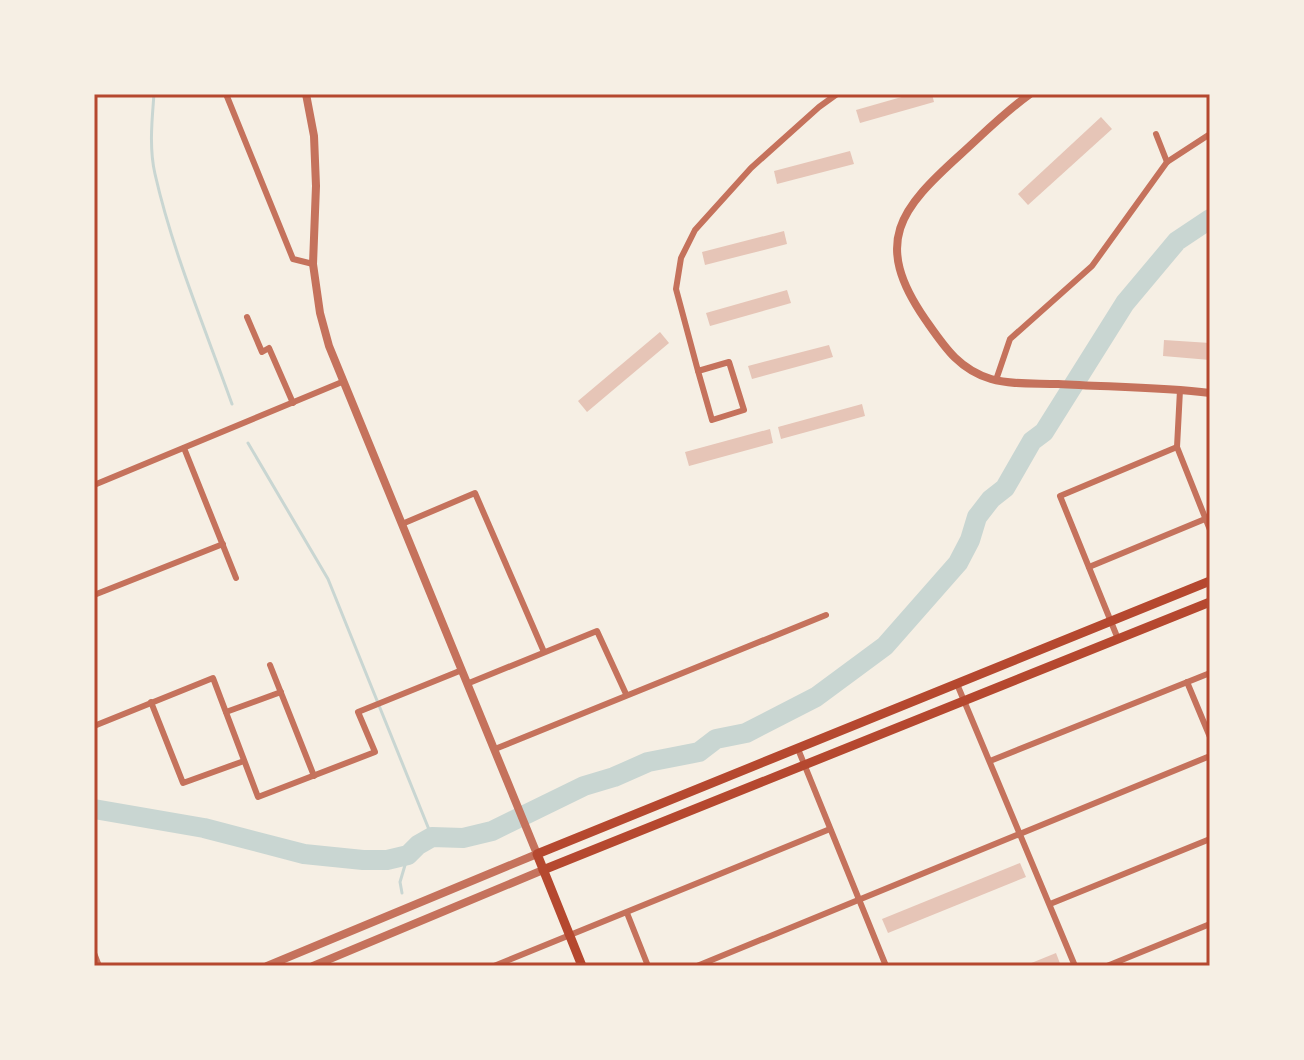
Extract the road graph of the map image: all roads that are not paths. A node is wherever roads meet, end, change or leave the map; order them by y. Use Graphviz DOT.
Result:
graph roads {
  1 [pos="226,94"];
  2 [pos="306,94"];
  3 [pos="837,94"];
  4 [pos="1030,94"];
  5 [pos="1156,134"];
  6 [pos="1210,134"];
  7 [pos="1167,162"];
  8 [pos="313,264"];
  9 [pos="247,317"];
  10 [pos="698,371"];
  11 [pos="996,380"];
  12 [pos="342,382"];
  13 [pos="1180,390"];
  14 [pos="1210,393"];
  15 [pos="293,403"];
  16 [pos="1177,447"];
  17 [pos="184,448"];
  18 [pos="94,485"];
  19 [pos="1205,519"];
  20 [pos="402,524"];
  21 [pos="1210,530"];
  22 [pos="223,544"];
  23 [pos="1089,567"];
  24 [pos="236,578"];
  25 [pos="1210,581"];
  26 [pos="94,595"];
  27 [pos="1210,602"];
  28 [pos="826,615"];
  29 [pos="1111,622"];
  30 [pos="1118,639"];
  31 [pos="544,652"];
  32 [pos="270,665"];
  33 [pos="463,670"];
  34 [pos="1210,673"];
  35 [pos="1187,682"];
  36 [pos="469,683"];
  37 [pos="957,684"];
  38 [pos="281,692"];
  39 [pos="626,694"];
  40 [pos="964,701"];
  41 [pos="151,702"];
  42 [pos="226,712"];
  43 [pos="94,726"];
  44 [pos="1210,737"];
  45 [pos="495,749"];
  46 [pos="798,749"];
  47 [pos="1210,756"];
  48 [pos="244,761"];
  49 [pos="990,761"];
  50 [pos="804,765"];
  51 [pos="314,776"];
  52 [pos="830,829"];
  53 [pos="1020,833"];
  54 [pos="1210,839"];
  55 [pos="537,854"];
  56 [pos="543,870"];
  57 [pos="859,900"];
  58 [pos="1050,904"];
  59 [pos="627,913"];
  60 [pos="1210,924"];
  61 [pos="569,935"];
  62 [pos="94,953"];
  63 [pos="514,958"];
  64 [pos="99,966"];
  65 [pos="269,966"];
  66 [pos="313,966"];
  67 [pos="494,966"];
  68 [pos="517,966"];
  69 [pos="582,966"];
  70 [pos="648,966"];
  71 [pos="697,966"];
  72 [pos="886,966"];
  73 [pos="1075,966"];
  74 [pos="1107,966"];
  1 -- 8 [label="street"];
  2 -- 8 [label="street"];
  3 -- 10 [label="street"];
  4 -- 11 [label="street"];
  5 -- 7 [label="street"];
  6 -- 7 [label="street"];
  7 -- 11 [label="street"];
  8 -- 12 [label="street"];
  9 -- 15 [label="street"];
  10 -- 10 [label="street"];
  11 -- 13 [label="street"];
  12 -- 15 [label="street"];
  12 -- 20 [label="street"];
  13 -- 14 [label="street"];
  13 -- 16 [label="street"];
  15 -- 17 [label="street"];
  16 -- 19 [label="street"];
  16 -- 23 [label="street"];
  17 -- 18 [label="street"];
  17 -- 22 [label="street"];
  19 -- 21 [label="street"];
  19 -- 23 [label="street"];
  20 -- 31 [label="street"];
  20 -- 33 [label="street"];
  22 -- 24 [label="street"];
  22 -- 26 [label="street"];
  23 -- 29 [label="street"];
  25 -- 29 [label="main road"];
  27 -- 30 [label="main road"];
  28 -- 39 [label="street"];
  29 -- 30 [label="street"];
  29 -- 37 [label="main road"];
  30 -- 40 [label="main road"];
  31 -- 36 [label="street"];
  31 -- 39 [label="street"];
  32 -- 38 [label="street"];
  33 -- 36 [label="street"];
  33 -- 51 [label="street"];
  34 -- 35 [label="street"];
  35 -- 44 [label="street"];
  35 -- 49 [label="street"];
  36 -- 45 [label="street"];
  37 -- 40 [label="street"];
  37 -- 46 [label="main road"];
  38 -- 42 [label="street"];
  38 -- 51 [label="street"];
  39 -- 45 [label="street"];
  40 -- 49 [label="street"];
  40 -- 50 [label="main road"];
  41 -- 42 [label="street"];
  41 -- 43 [label="street"];
  41 -- 48 [label="street"];
  42 -- 48 [label="street"];
  45 -- 55 [label="street"];
  46 -- 50 [label="street"];
  46 -- 55 [label="main road"];
  47 -- 53 [label="street"];
  48 -- 51 [label="street"];
  49 -- 53 [label="street"];
  50 -- 52 [label="street"];
  50 -- 56 [label="main road"];
  52 -- 57 [label="street"];
  52 -- 59 [label="street"];
  53 -- 57 [label="street"];
  53 -- 58 [label="street"];
  54 -- 58 [label="street"];
  55 -- 56 [label="main road"];
  55 -- 65 [label="street"];
  56 -- 61 [label="main road"];
  56 -- 66 [label="street"];
  57 -- 71 [label="street"];
  57 -- 72 [label="street"];
  58 -- 73 [label="street"];
  59 -- 61 [label="street"];
  59 -- 70 [label="street"];
  60 -- 74 [label="street"];
  61 -- 63 [label="street"];
  61 -- 69 [label="main road"];
  62 -- 64 [label="street"];
  63 -- 67 [label="street"];
  63 -- 68 [label="street"];
}
